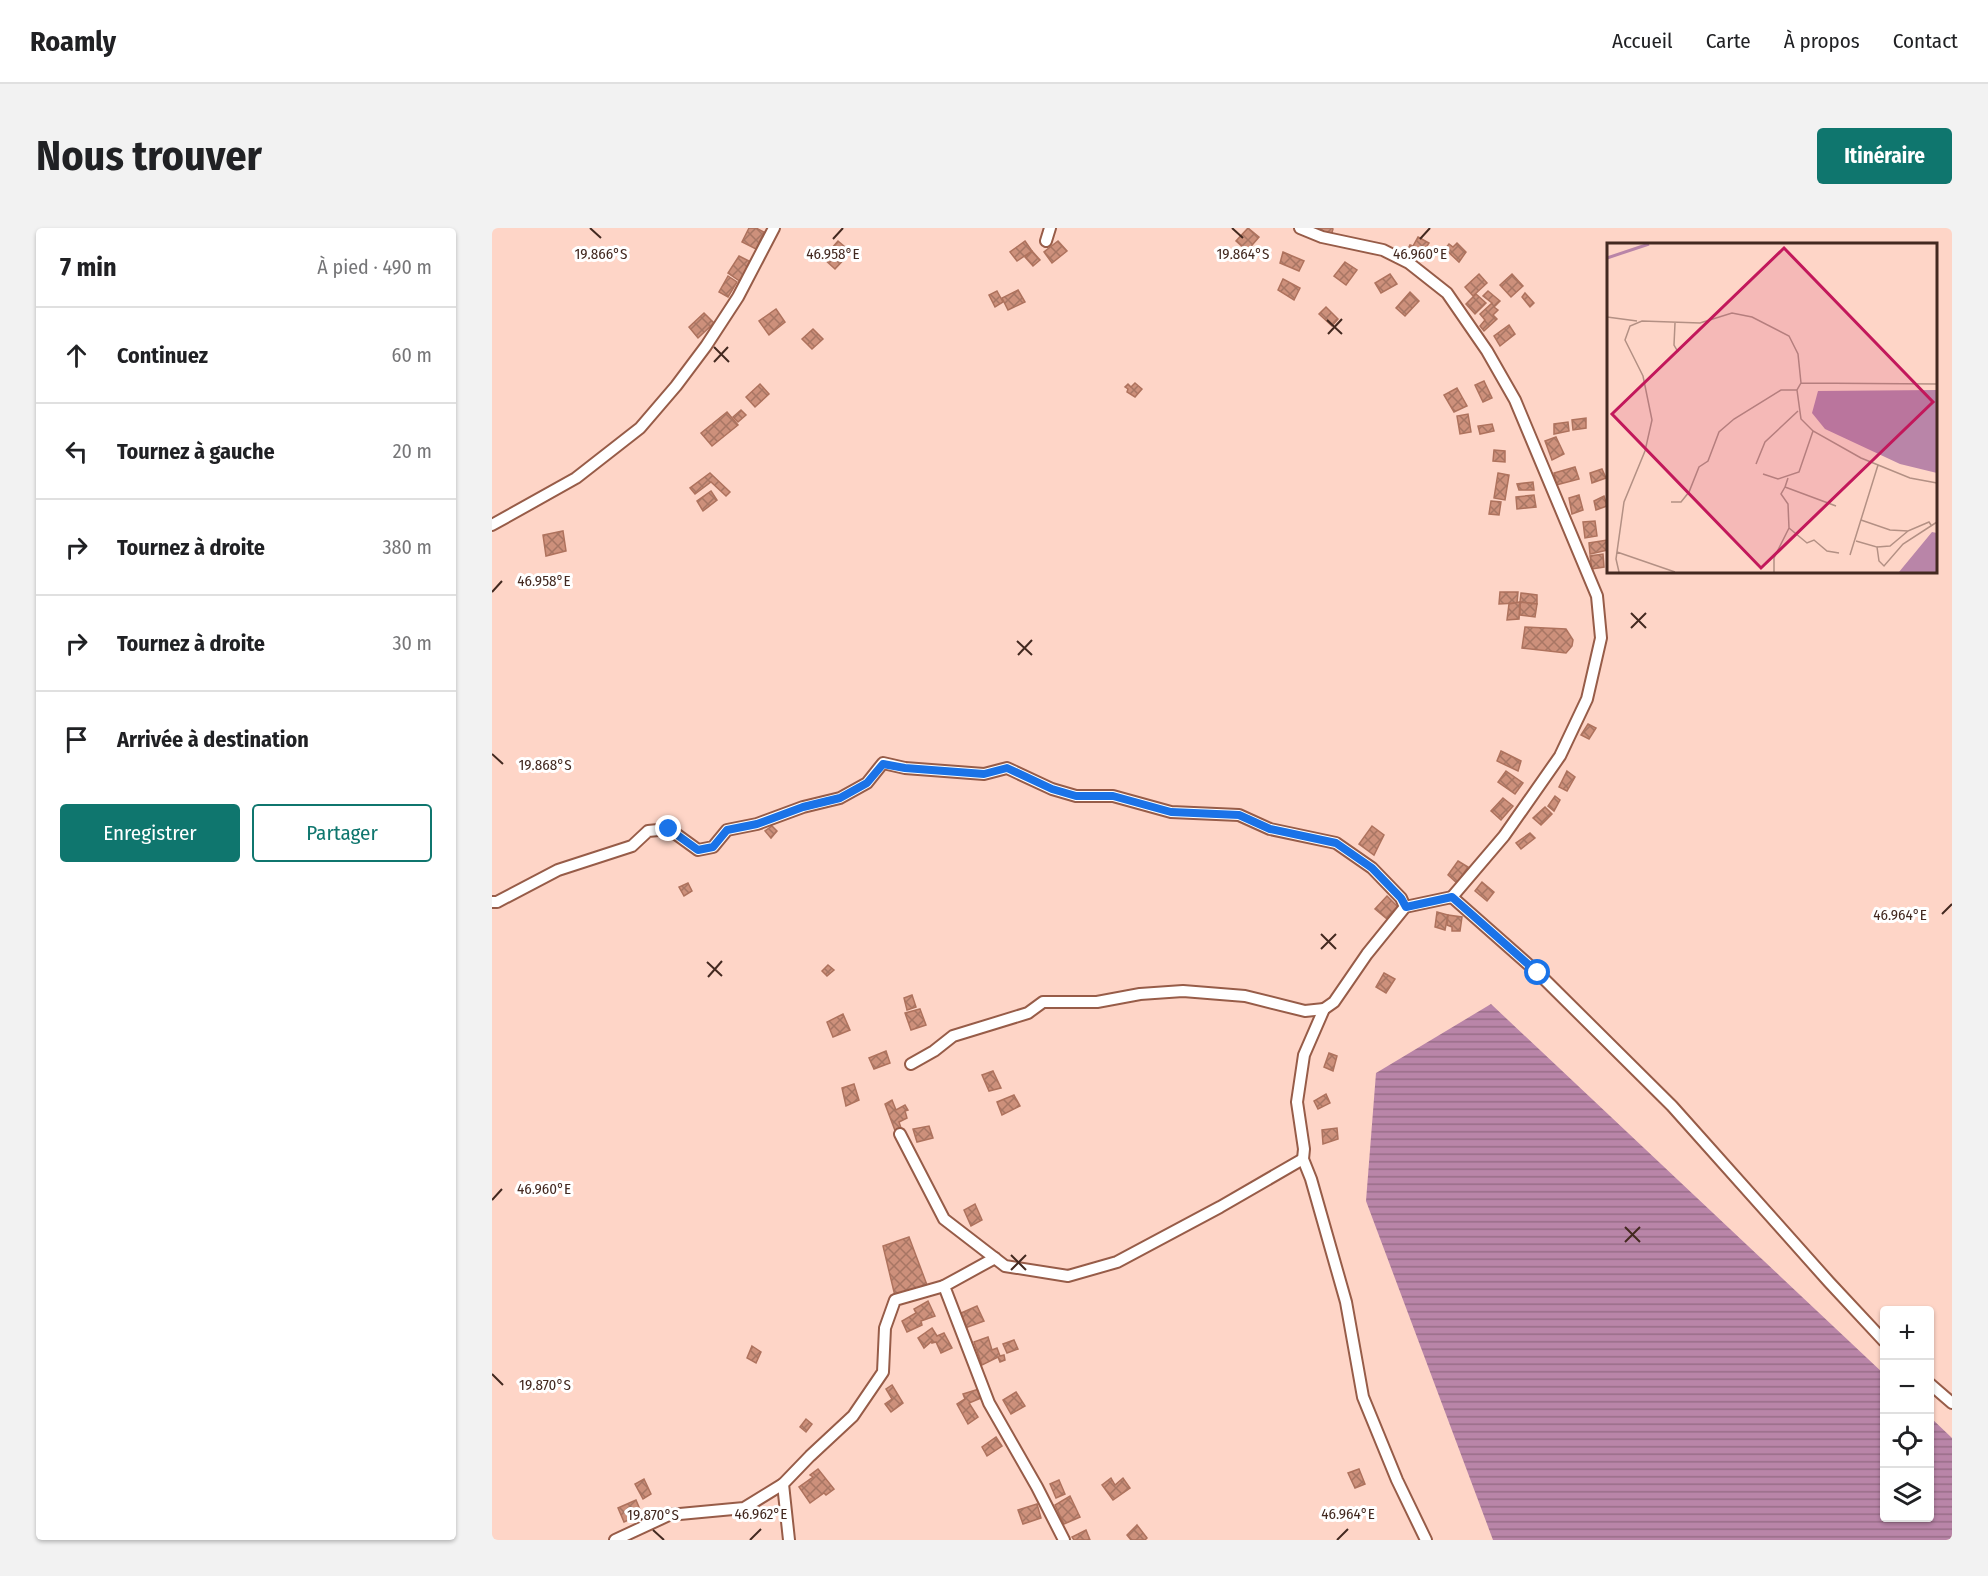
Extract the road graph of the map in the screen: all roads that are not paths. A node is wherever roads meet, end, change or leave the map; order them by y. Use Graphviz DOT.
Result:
graph roads {
  1 [pos="774,228"];
  2 [pos="1050,228"];
  3 [pos="1300,228"];
  4 [pos="1046,241"];
  5 [pos="492,525"];
  6 [pos="1452,897"];
  7 [pos="492,902"];
  8 [pos="1406,907"];
  9 [pos="1324,1009"];
  10 [pos="911,1064"];
  11 [pos="900,1134"];
  12 [pos="1303,1160"];
  13 [pos="995,1258"];
  14 [pos="944,1286"];
  15 [pos="1880,1337"];
  16 [pos="1934,1388"];
  17 [pos="1952,1403"];
  18 [pos="783,1484"];
  19 [pos="615,1540"];
  20 [pos="789,1540"];
  21 [pos="1064,1540"];
  22 [pos="1426,1540"];
  1 -- 5 [label="street"];
  2 -- 4 [label="street"];
  3 -- 6 [label="street"];
  6 -- 8 [label="street"];
  6 -- 15 [label="street"];
  7 -- 8 [label="street"];
  8 -- 9 [label="street"];
  9 -- 10 [label="street"];
  9 -- 12 [label="street"];
  11 -- 13 [label="street"];
  12 -- 13 [label="street"];
  12 -- 22 [label="street"];
  13 -- 14 [label="street"];
  14 -- 18 [label="street"];
  14 -- 21 [label="street"];
  16 -- 17 [label="street"];
  18 -- 19 [label="street"];
  18 -- 20 [label="street"];
}
